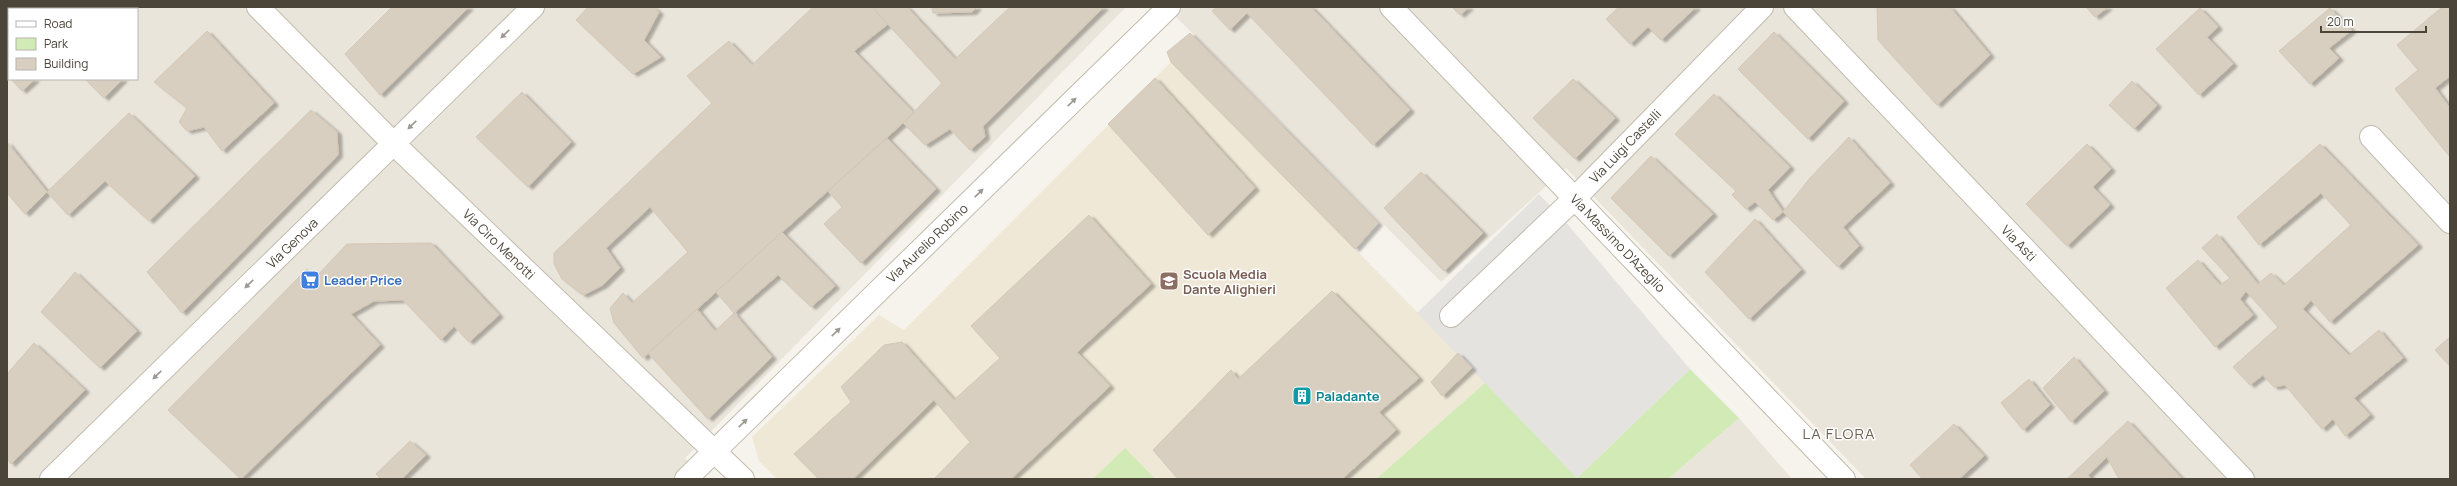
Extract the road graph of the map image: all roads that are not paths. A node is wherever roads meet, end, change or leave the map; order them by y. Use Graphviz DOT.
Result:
graph roads {
  1 [pos="258,7"];
  2 [pos="533,7"];
  3 [pos="1169,7"];
  4 [pos="1391,7"];
  5 [pos="1762,7"];
  6 [pos="1795,7"];
  7 [pos="2371,137"];
  8 [pos="393,143"];
  9 [pos="1575,198"];
  10 [pos="2450,222"];
  11 [pos="1451,316"];
  12 [pos="715,450"];
  13 [pos="51,479"];
  14 [pos="686,479"];
  15 [pos="743,479"];
  16 [pos="1844,479"];
  17 [pos="2244,479"];
  1 -- 8 [label="street, Via Ciro Menotti"];
  2 -- 8 [label="street, Via Genova, one-way"];
  12 -- 3 [label="street, Via Aurelio Robino, one-way"];
  4 -- 9 [label="street, Via Massimo D'Azeglio"];
  5 -- 9 [label="street, Via Luigi Castelli"];
  6 -- 17 [label="street, Via Asti"];
  7 -- 10 [label="street"];
  8 -- 12 [label="street, Via Ciro Menotti"];
  8 -- 13 [label="street, Via Genova, one-way"];
  9 -- 11 [label="street, Via Luigi Castelli"];
  9 -- 16 [label="street, Via Massimo D'Azeglio"];
  12 -- 14 [label="street, Via Aurelio Robino"];
  12 -- 15 [label="street, Via Ciro Menotti"];
}
